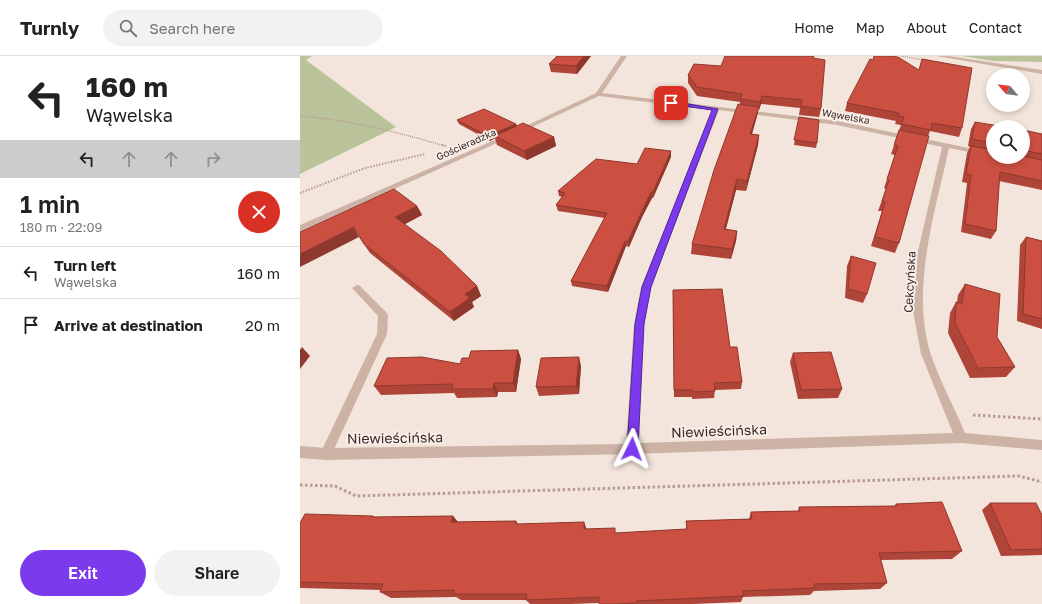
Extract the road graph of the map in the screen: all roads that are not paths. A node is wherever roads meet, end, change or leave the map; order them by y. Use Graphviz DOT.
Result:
graph roads {
  1 [pos="624,56"];
  2 [pos="939,56"];
  3 [pos="1042,72"];
  4 [pos="598,94"];
  5 [pos="716,109"];
  6 [pos="946,146"];
  7 [pos="986,154"];
  8 [pos="300,228"];
  9 [pos="357,288"];
  10 [pos="962,438"];
  11 [pos="1042,445"];
  12 [pos="632,449"];
  13 [pos="300,452"];
  14 [pos="326,454"];
  1 -- 4 [label="street"];
  2 -- 3 [label="street"];
  4 -- 5 [label="street, Wąwelska"];
  4 -- 8 [label="street, Gościeradzka"];
  5 -- 6 [label="street, Wąwelska"];
  5 -- 12 [label="street"];
  6 -- 7 [label="street, Wąwelska"];
  6 -- 10 [label="street, Cekcyńska"];
  9 -- 14 [label="street"];
  10 -- 11 [label="street, Niewieścińska"];
  10 -- 12 [label="street, Niewieścińska"];
  12 -- 14 [label="street, Niewieścińska"];
  13 -- 14 [label="street, Niewieścińska"];
}
